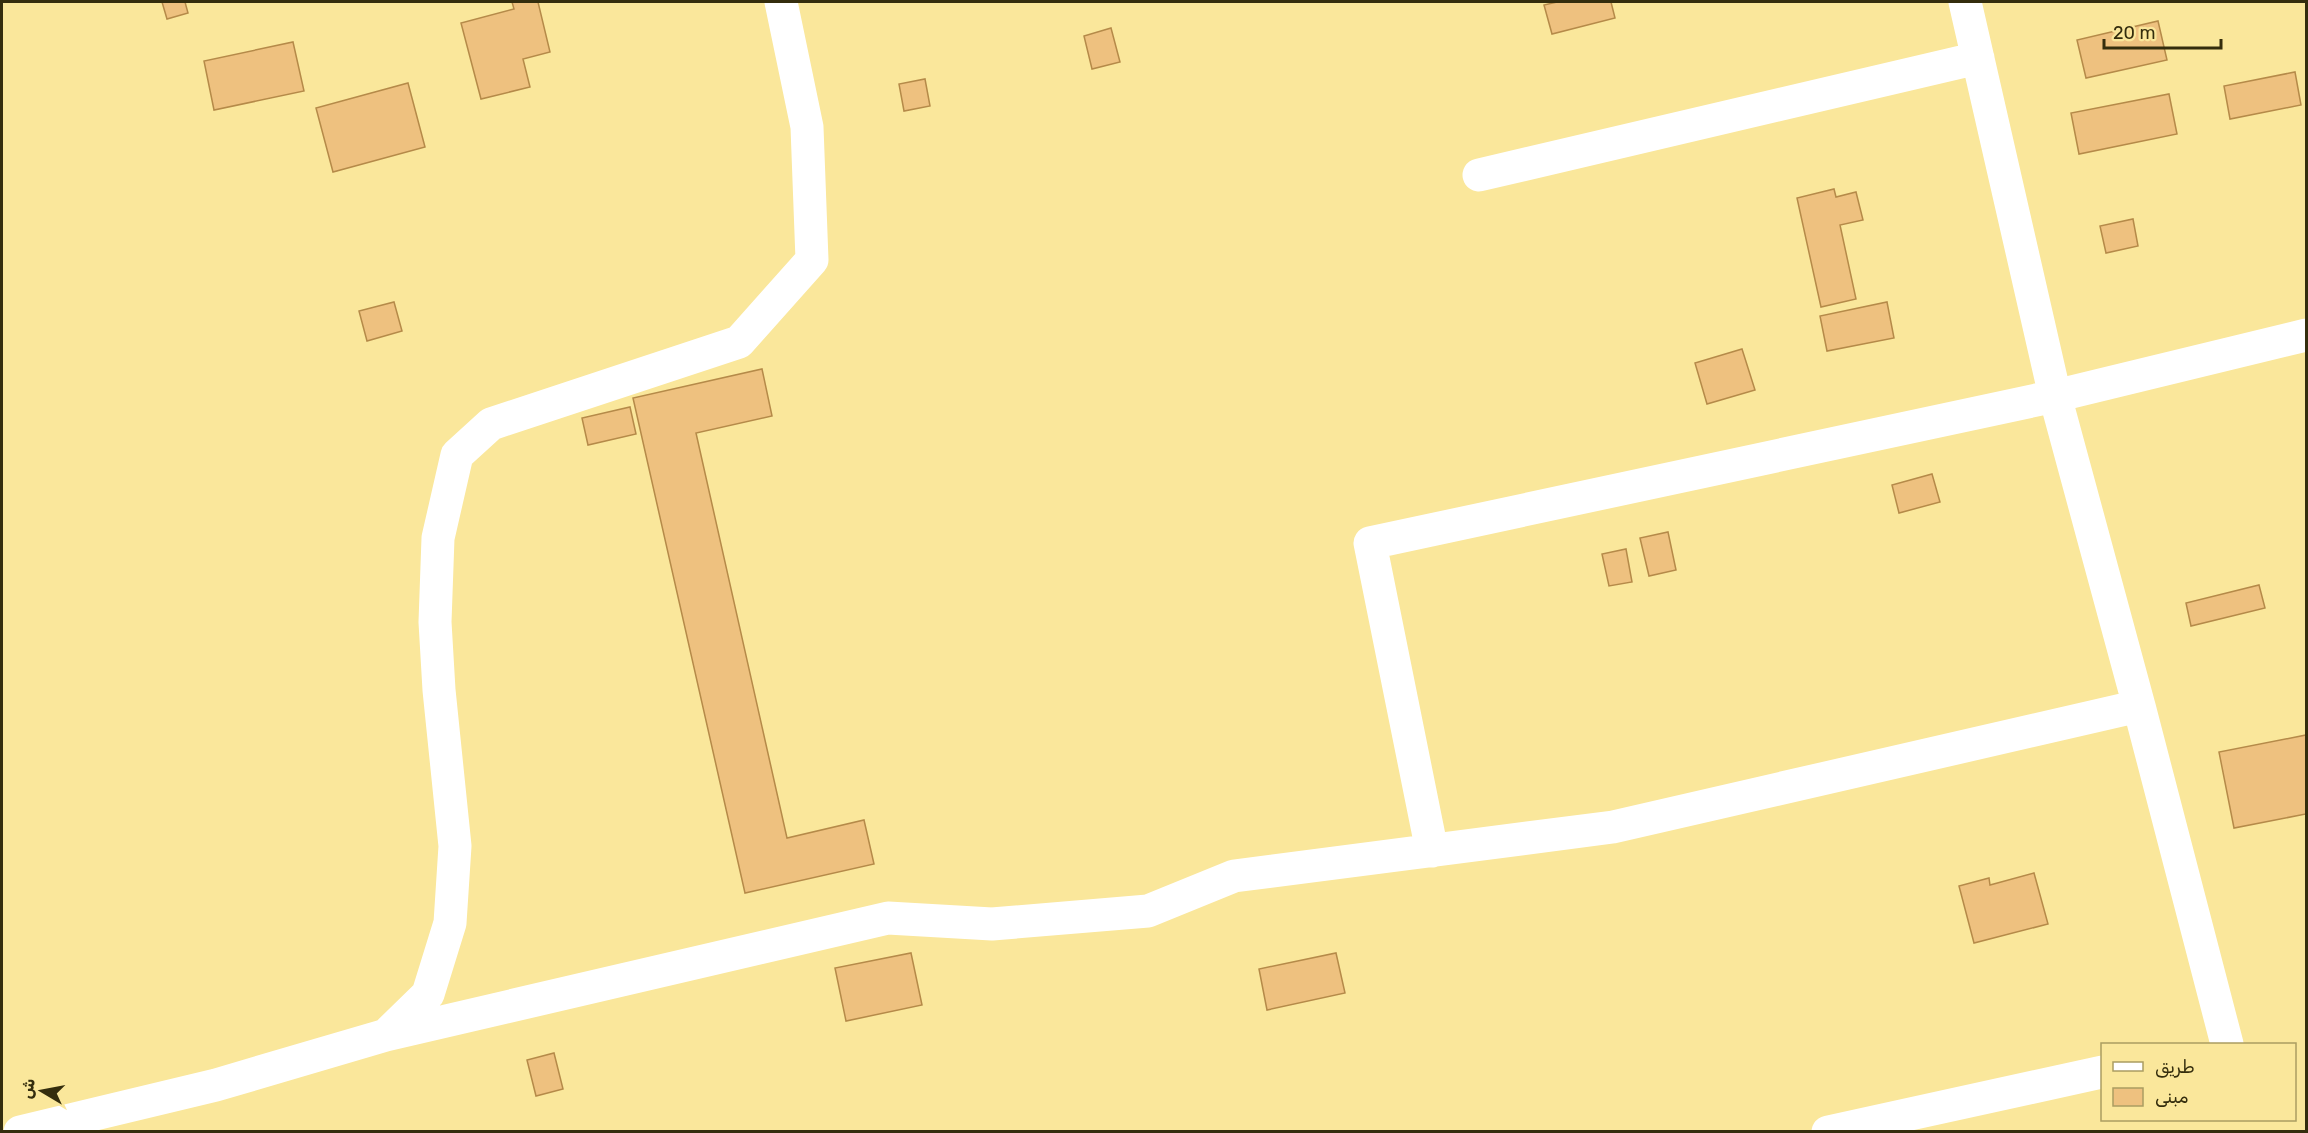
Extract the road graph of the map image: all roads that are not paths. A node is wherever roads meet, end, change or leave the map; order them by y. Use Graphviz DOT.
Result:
graph roads {
  1 [pos="781,2"];
  2 [pos="1965,2"];
  3 [pos="1978,58"];
  4 [pos="1479,175"];
  5 [pos="2307,335"];
  6 [pos="2055,396"];
  7 [pos="2139,706"];
  8 [pos="1432,851"];
  9 [pos="386,1035"];
  10 [pos="2227,1043"];
  11 [pos="2101,1072"];
  12 [pos="20,1131"];
  13 [pos="1828,1131"];
  1 -- 9 [label="street"];
  2 -- 3 [label="street"];
  3 -- 4 [label="street"];
  3 -- 6 [label="street"];
  5 -- 6 [label="street"];
  6 -- 7 [label="street"];
  6 -- 8 [label="street"];
  7 -- 8 [label="street"];
  7 -- 10 [label="street"];
  8 -- 9 [label="street"];
  9 -- 12 [label="street"];
  11 -- 13 [label="street"];
}
